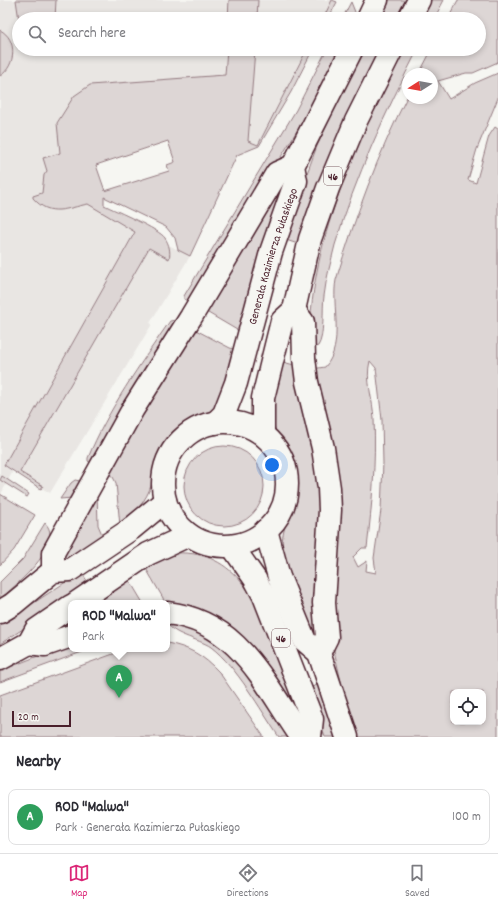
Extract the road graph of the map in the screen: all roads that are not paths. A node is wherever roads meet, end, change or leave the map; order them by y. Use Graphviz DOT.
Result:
graph roads {
  1 [pos="377,0"];
  2 [pos="419,0"];
  3 [pos="371,12"];
  4 [pos="412,12"];
  5 [pos="348,56"];
  6 [pos="388,56"];
  7 [pos="293,166"];
  8 [pos="294,310"];
  9 [pos="215,423"];
  10 [pos="263,434"];
  11 [pos="165,501"];
  12 [pos="266,530"];
  13 [pos="189,535"];
  14 [pos="232,546"];
  15 [pos="53,570"];
  16 [pos="80,600"];
  17 [pos="68,608"];
  18 [pos="0,612"];
  19 [pos="170,613"];
  20 [pos="68,637"];
  21 [pos="29,643"];
  22 [pos="319,653"];
  23 [pos="0,659"];
  24 [pos="308,737"];
  25 [pos="347,737"];
  1 -- 3 [label="main road"];
  2 -- 4 [label="main road"];
  5 -- 7 [label="main road"];
  6 -- 8 [label="main road, 46"];
  7 -- 9 [label="main road, Generała Kazimierza Pułaskiego"];
  7 -- 15 [label="main road"];
  8 -- 10 [label="main road, 46"];
  8 -- 22 [label="main road"];
  9 -- 10 [label="main road"];
  9 -- 11 [label="main road"];
  10 -- 12 [label="main road"];
  11 -- 13 [label="main road"];
  11 -- 15 [label="main road"];
  12 -- 14 [label="main road"];
  12 -- 22 [label="main road, 46"];
  13 -- 14 [label="main road"];
  13 -- 16 [label="main road"];
  14 -- 24 [label="main road, 46"];
  15 -- 18 [label="main road"];
  17 -- 21 [label="main road"];
  19 -- 24 [label="main road"];
  20 -- 21 [label="main road"];
  21 -- 23 [label="main road"];
  22 -- 25 [label="main road, 46"];
}
